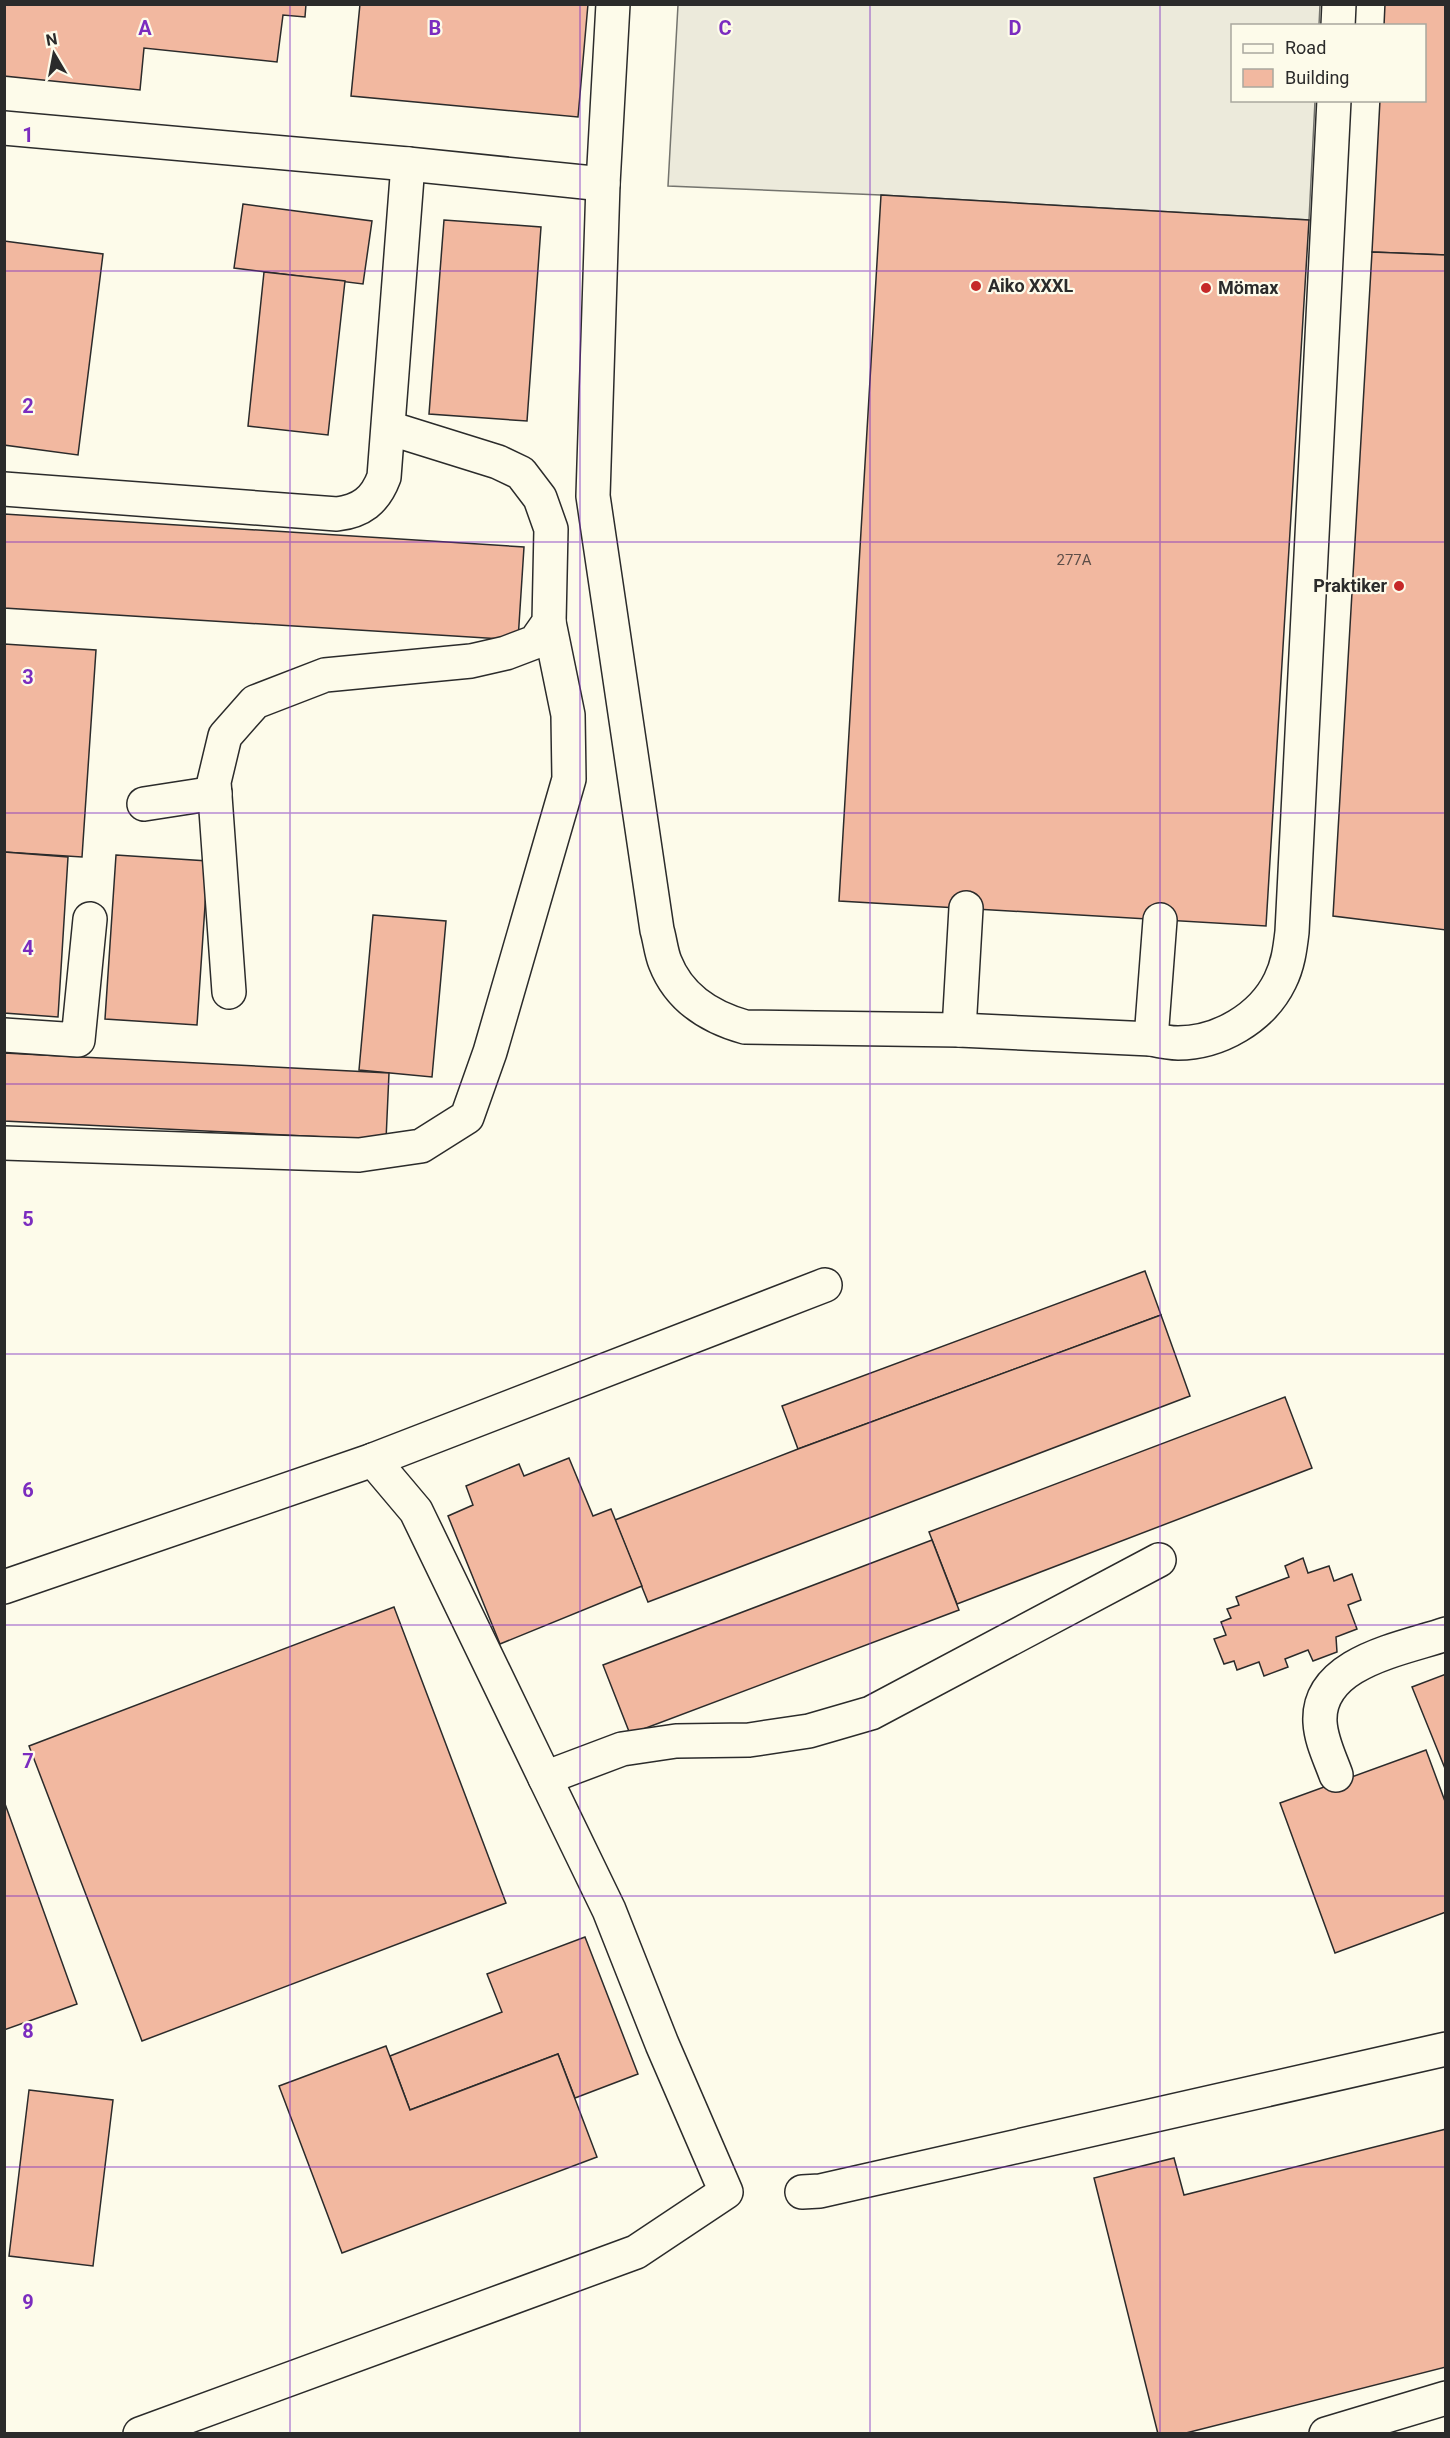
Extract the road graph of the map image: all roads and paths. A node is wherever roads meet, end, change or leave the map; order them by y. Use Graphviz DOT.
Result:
graph roads {
  1 [pos="614,4"];
  2 [pos="1339,4"];
  3 [pos="1338,24"];
  4 [pos="1334,102"];
  5 [pos="4,128"];
  6 [pos="408,164"];
  7 [pos="603,184"];
  8 [pos="389,428"];
  9 [pos="4,489"];
  10 [pos="549,622"];
  11 [pos="215,794"];
  12 [pos="144,804"];
  13 [pos="966,908"];
  14 [pos="90,919"];
  15 [pos="1160,920"];
  16 [pos="229,992"];
  17 [pos="959,1030"];
  18 [pos="4,1035"];
  19 [pos="1151,1039"];
  20 [pos="4,1143"];
  21 [pos="825,1285"];
  22 [pos="373,1460"];
  23 [pos="1159,1560"];
  24 [pos="4,1587"];
  25 [pos="1446,1634"];
  26 [pos="1336,1775"];
  27 [pos="545,1778"];
  28 [pos="1446,2049"];
  29 [pos="802,2192"];
  30 [pos="1446,2398"];
  31 [pos="140,2433"];
  32 [pos="1326,2433"];
  1 -- 7 [label="lane"];
  2 -- 3 [label="lane"];
  4 -- 19 [label="lane"];
  5 -- 6 [label="lane"];
  6 -- 7 [label="lane"];
  6 -- 8 [label="lane"];
  7 -- 17 [label="lane"];
  8 -- 9 [label="lane"];
  8 -- 10 [label="lane"];
  10 -- 11 [label="lane"];
  10 -- 20 [label="lane"];
  11 -- 12 [label="lane"];
  11 -- 16 [label="lane"];
  13 -- 17 [label="lane"];
  14 -- 18 [label="lane"];
  15 -- 19 [label="lane"];
  17 -- 19 [label="lane"];
  21 -- 22 [label="lane"];
  22 -- 24 [label="lane"];
  22 -- 27 [label="lane"];
  23 -- 27 [label="lane"];
  25 -- 26 [label="lane"];
  27 -- 31 [label="lane"];
  28 -- 29 [label="lane"];
  30 -- 32 [label="lane"];
}
